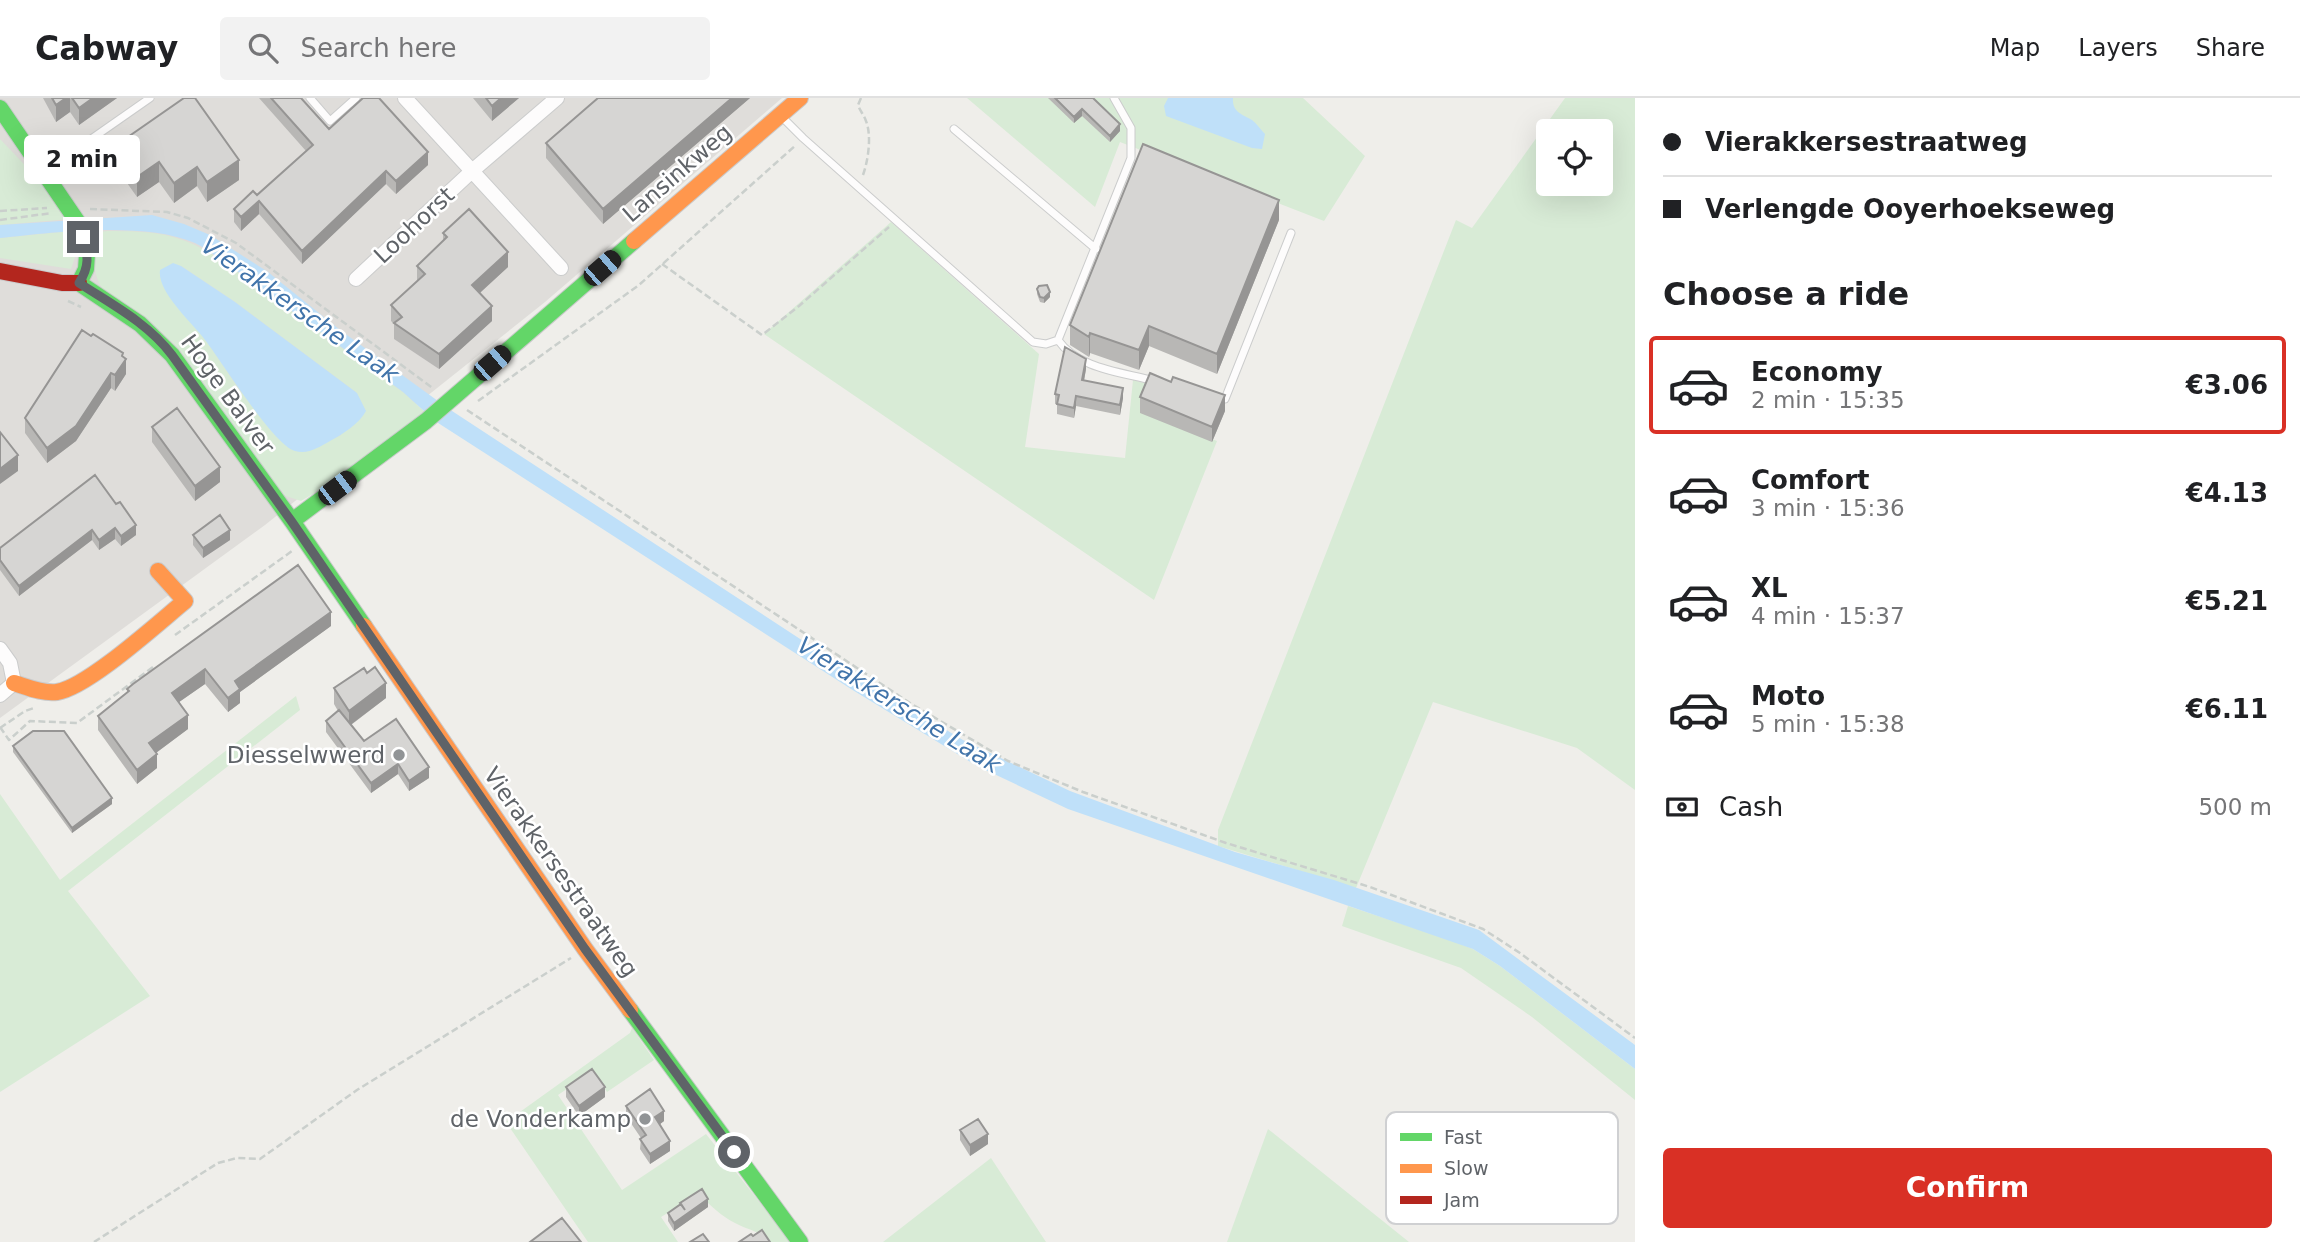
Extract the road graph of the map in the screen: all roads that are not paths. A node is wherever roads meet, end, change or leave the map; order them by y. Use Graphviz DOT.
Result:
graph roads {
  1 [pos="150,98"];
  2 [pos="310,98"];
  3 [pos="356,98"];
  4 [pos="405,98"];
  5 [pos="557,98"];
  6 [pos="800,98"];
  7 [pos="1114,98"];
  8 [pos="0,108"];
  9 [pos="780,115"];
  10 [pos="954,129"];
  11 [pos="472,171"];
  12 [pos="43,173"];
  13 [pos="1291,233"];
  14 [pos="1096,249"];
  15 [pos="561,268"];
  16 [pos="0,271"];
  17 [pos="356,279"];
  18 [pos="79,283"];
  19 [pos="1058,340"];
  20 [pos="1165,384"];
  21 [pos="1203,394"];
  22 [pos="292,522"];
  23 [pos="158,571"];
  24 [pos="0,649"];
  25 [pos="14,683"];
  26 [pos="0,695"];
  27 [pos="800,1242"];
  1 -- 12 [label="lane"];
  2 -- 3 [label="lane"];
  4 -- 11 [label="street, Loohorst"];
  5 -- 11 [label="street"];
  6 -- 9 [label="street, Lansinkweg"];
  7 -- 14 [label="lane"];
  8 -- 12 [label="street"];
  9 -- 19 [label="lane"];
  9 -- 22 [label="street, Lansinkweg"];
  10 -- 14 [label="lane"];
  11 -- 15 [label="street, Loohorst"];
  11 -- 17 [label="street, Loohorst"];
  12 -- 18 [label="street"];
  13 -- 21 [label="lane"];
  14 -- 19 [label="lane"];
  16 -- 18 [label="street"];
  18 -- 22 [label="street, Hoge Balver"];
  19 -- 20 [label="lane"];
  22 -- 27 [label="street, Vierakkersestraatweg"];
  23 -- 25 [label="street"];
  24 -- 25 [label="street"];
  25 -- 26 [label="street"];
}
